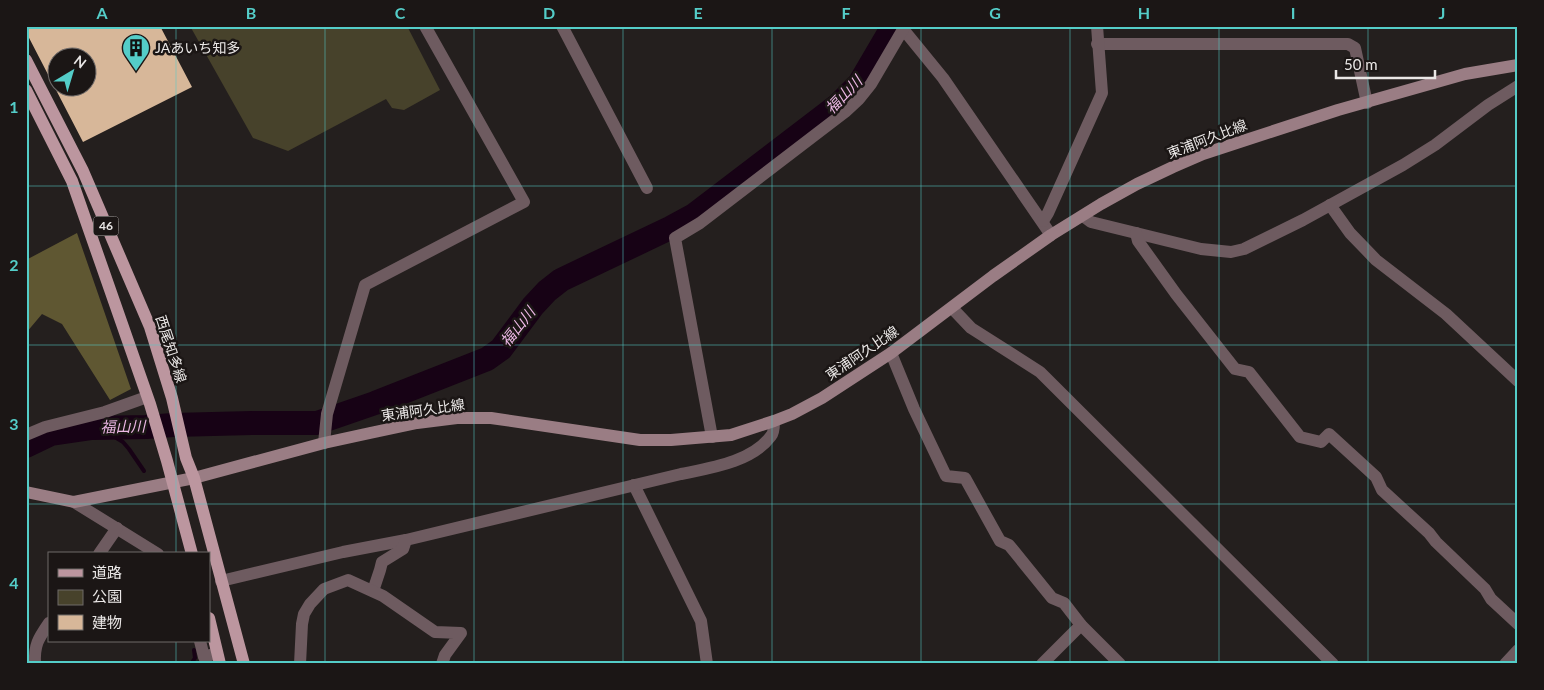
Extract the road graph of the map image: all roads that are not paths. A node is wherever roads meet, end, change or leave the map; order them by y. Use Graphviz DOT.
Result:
graph roads {
  1 [pos="426,26"];
  2 [pos="562,26"];
  3 [pos="1097,26"];
  4 [pos="904,28"];
  5 [pos="1098,44"];
  6 [pos="26,60"];
  7 [pos="1518,65"];
  8 [pos="1518,86"];
  9 [pos="26,90"];
  10 [pos="1367,103"];
  11 [pos="647,188"];
  12 [pos="1330,205"];
  13 [pos="1083,216"];
  14 [pos="1043,221"];
  15 [pos="1136,233"];
  16 [pos="1051,235"];
  17 [pos="952,308"];
  18 [pos="891,353"];
  19 [pos="1518,381"];
  20 [pos="149,401"];
  21 [pos="774,421"];
  22 [pos="26,435"];
  23 [pos="712,437"];
  24 [pos="324,443"];
  25 [pos="194,478"];
  26 [pos="173,483"];
  27 [pos="634,485"];
  28 [pos="26,492"];
  29 [pos="74,502"];
  30 [pos="117,528"];
  31 [pos="406,540"];
  32 [pos="99,552"];
  33 [pos="155,552"];
  34 [pos="191,552"];
  35 [pos="221,581"];
  36 [pos="374,591"];
  37 [pos="210,622"];
  38 [pos="1518,624"];
  39 [pos="48,625"];
  40 [pos="1081,625"];
  41 [pos="200,642"];
  42 [pos="1518,650"];
  43 [pos="219,658"];
  44 [pos="202,660"];
  45 [pos="1325,661"];
  46 [pos="35,664"];
  47 [pos="244,664"];
  48 [pos="300,664"];
  49 [pos="442,664"];
  50 [pos="707,664"];
  51 [pos="1042,664"];
  52 [pos="1120,664"];
  53 [pos="1505,664"];
  1 -- 24 [label="street"];
  2 -- 11 [label="street"];
  3 -- 5 [label="street"];
  4 -- 14 [label="street"];
  4 -- 23 [label="street"];
  5 -- 10 [label="street"];
  5 -- 14 [label="street"];
  6 -- 25 [label="main road, 西尾知多線 / 46"];
  7 -- 10 [label="main road, 東浦阿久比線"];
  8 -- 12 [label="street"];
  9 -- 20 [label="main road, 46"];
  10 -- 13 [label="main road, 東浦阿久比線"];
  12 -- 15 [label="street"];
  12 -- 19 [label="street"];
  13 -- 15 [label="street"];
  13 -- 16 [label="main road, 東浦阿久比線"];
  14 -- 16 [label="street"];
  15 -- 38 [label="street"];
  16 -- 17 [label="main road, 東浦阿久比線"];
  17 -- 18 [label="main road, 東浦阿久比線"];
  17 -- 45 [label="street"];
  18 -- 21 [label="main road, 東浦阿久比線"];
  18 -- 40 [label="street"];
  20 -- 22 [label="street"];
  20 -- 26 [label="main road, 46"];
  21 -- 23 [label="main road, 東浦阿久比線"];
  21 -- 27 [label="street"];
  23 -- 24 [label="main road, 東浦阿久比線"];
  24 -- 25 [label="main road, 東浦阿久比線"];
  25 -- 26 [label="main road, 東浦阿久比線"];
  25 -- 35 [label="main road, 西尾知多線 / 46"];
  26 -- 29 [label="main road, 東浦阿久比線"];
  26 -- 34 [label="main road, 46"];
  27 -- 31 [label="street"];
  27 -- 50 [label="street"];
  28 -- 29 [label="main road"];
  29 -- 30 [label="street"];
  30 -- 32 [label="street"];
  30 -- 33 [label="street"];
  31 -- 35 [label="street"];
  31 -- 36 [label="street"];
  35 -- 47 [label="main road, 西尾知多線 / 46"];
  36 -- 48 [label="street"];
  36 -- 49 [label="street"];
  37 -- 43 [label="main road"];
  39 -- 46 [label="street"];
  40 -- 51 [label="street"];
  40 -- 52 [label="street"];
  41 -- 44 [label="street"];
  42 -- 53 [label="street"];
  43 -- 44 [label="street"];
}
